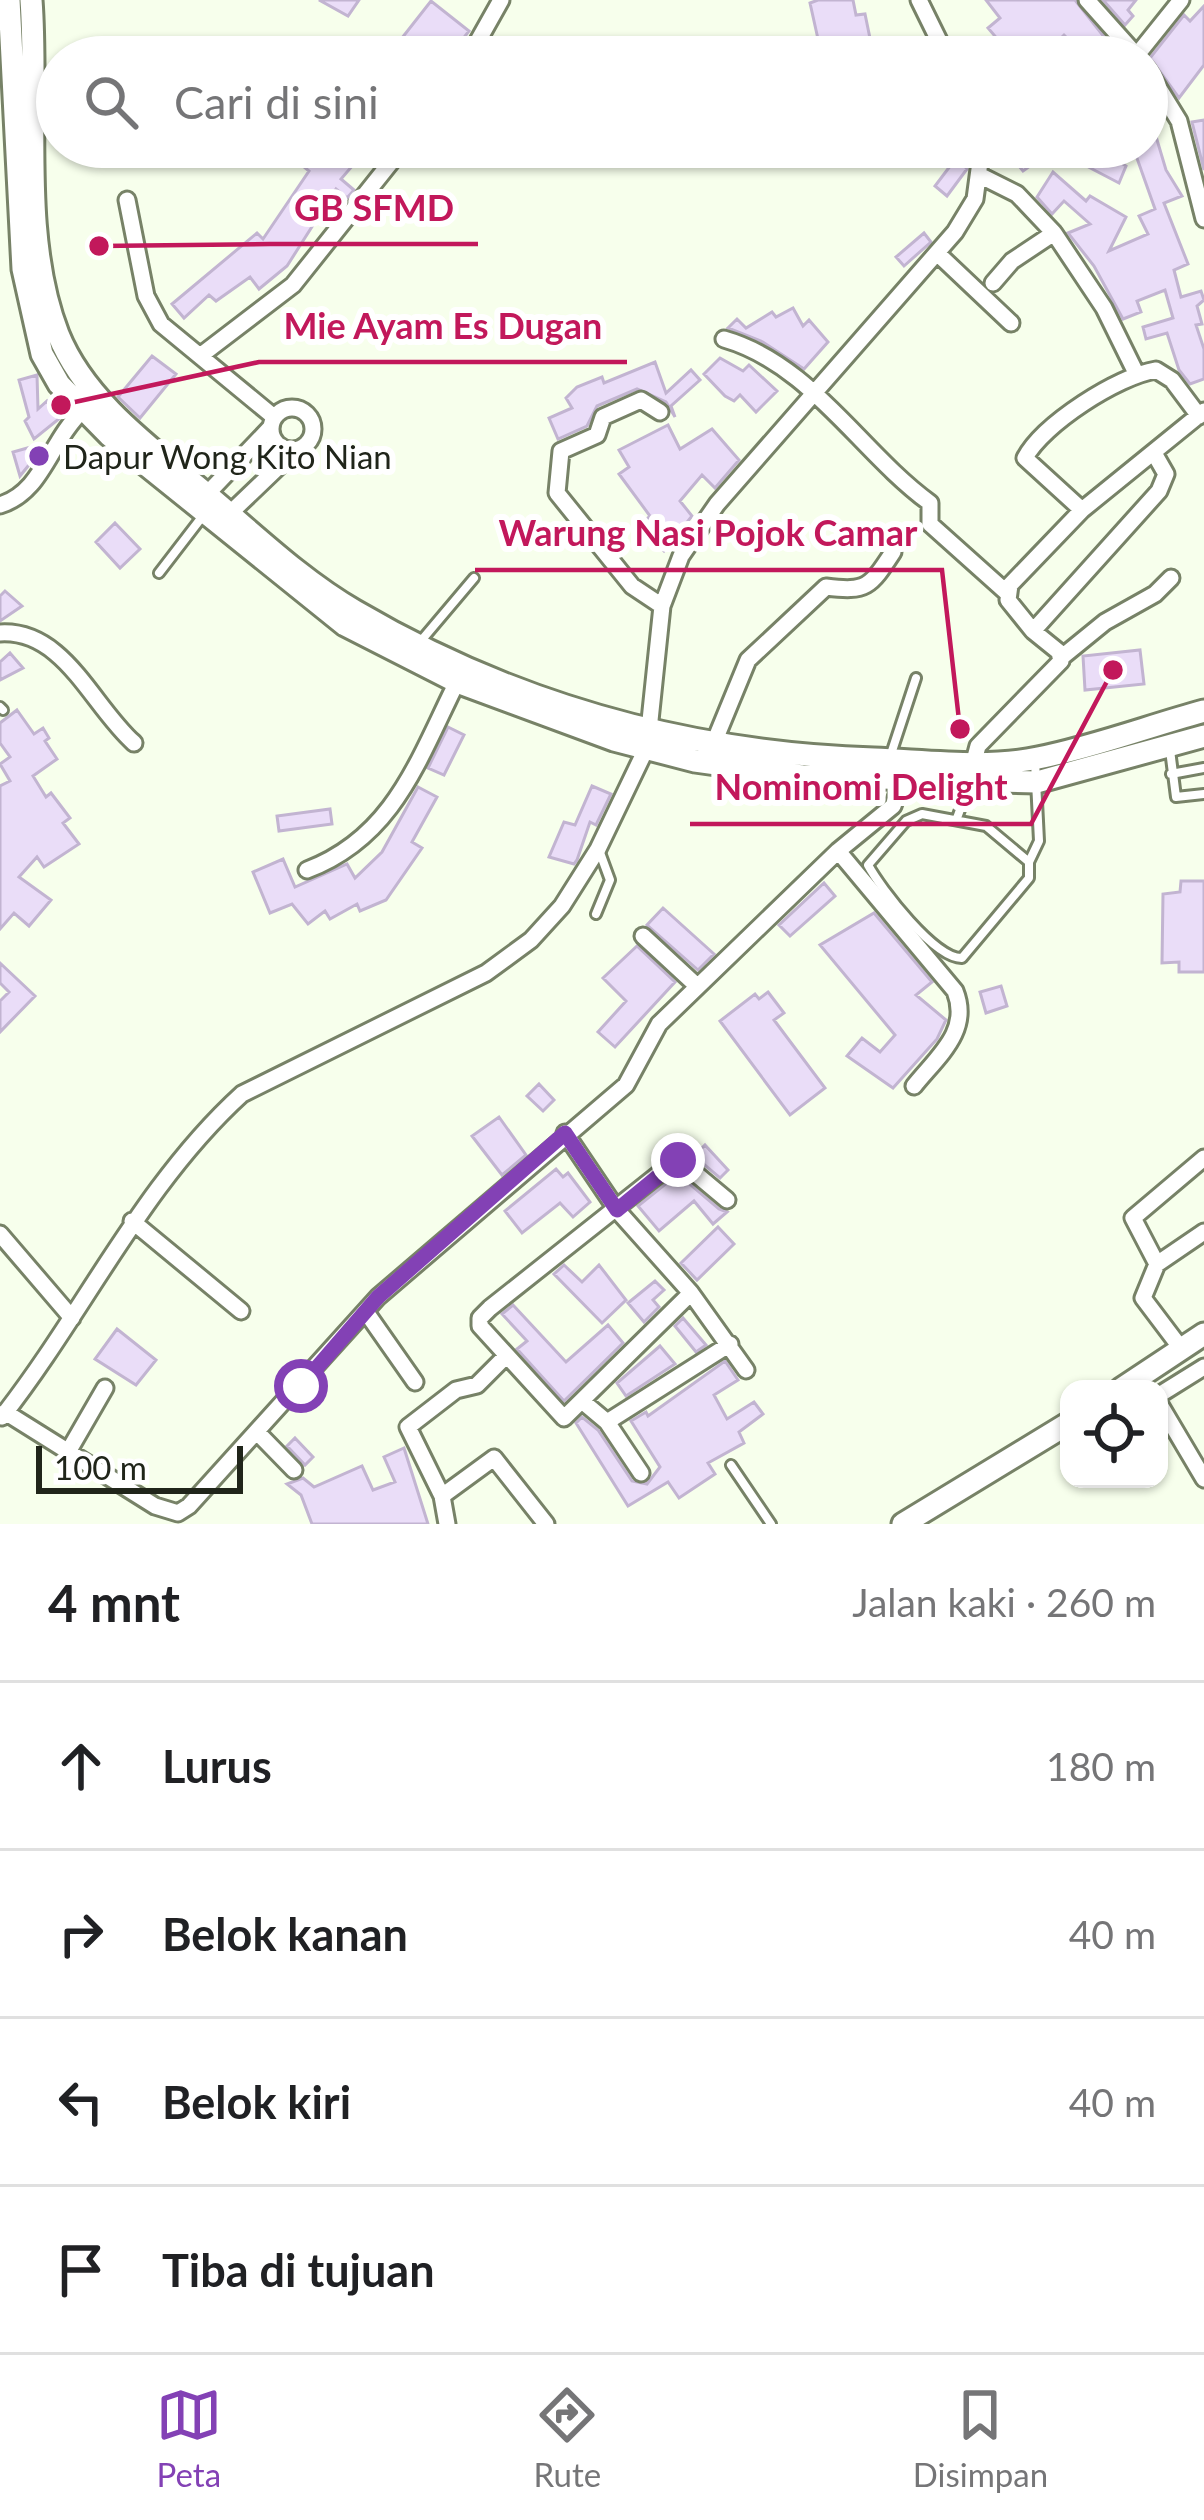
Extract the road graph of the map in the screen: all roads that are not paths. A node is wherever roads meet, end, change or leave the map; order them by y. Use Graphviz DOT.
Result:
graph roads {
  1 [pos="9,0"];
  2 [pos="31,0"];
  3 [pos="501,0"];
  4 [pos="919,0"];
  5 [pos="1087,0"];
  6 [pos="1181,0"];
  7 [pos="481,36"];
  8 [pos="937,36"];
  9 [pos="1120,36"];
  10 [pos="1153,36"];
  11 [pos="1168,104"];
  12 [pos="24,105"];
  13 [pos="386,168"];
  14 [pos="981,168"];
  15 [pos="981,176"];
  16 [pos="127,200"];
  17 [pos="1204,219"];
  18 [pos="1054,233"];
  19 [pos="937,254"];
  20 [pos="993,284"];
  21 [pos="1011,323"];
  22 [pos="724,340"];
  23 [pos="200,356"];
  24 [pos="1136,373"];
  25 [pos="813,398"];
  26 [pos="660,412"];
  27 [pos="1201,414"];
  28 [pos="98,415"];
  29 [pos="272,423"];
  30 [pos="295,451"];
  31 [pos="1154,452"];
  32 [pos="0,505"];
  33 [pos="1082,510"];
  34 [pos="214,513"];
  35 [pos="893,552"];
  36 [pos="159,573"];
  37 [pos="474,578"];
  38 [pos="1171,578"];
  39 [pos="1006,592"];
  40 [pos="662,606"];
  41 [pos="1033,631"];
  42 [pos="0,633"];
  43 [pos="376,633"];
  44 [pos="419,644"];
  45 [pos="1062,656"];
  46 [pos="916,678"];
  47 [pos="457,682"];
  48 [pos="531,704"];
  49 [pos="1204,712"];
  50 [pos="1204,736"];
  51 [pos="648,739"];
  52 [pos="134,743"];
  53 [pos="1169,746"];
  54 [pos="702,750"];
  55 [pos="874,766"];
  56 [pos="1204,768"];
  57 [pos="1036,770"];
  58 [pos="972,771"];
  59 [pos="1172,774"];
  60 [pos="902,782"];
  61 [pos="1204,794"];
  62 [pos="957,818"];
  63 [pos="598,849"];
  64 [pos="838,851"];
  65 [pos="1029,862"];
  66 [pos="307,869"];
  67 [pos="596,914"];
  68 [pos="643,936"];
  69 [pos="697,986"];
  70 [pos="914,1086"];
  71 [pos="565,1133"];
  72 [pos="1204,1158"];
  73 [pos="728,1200"];
  74 [pos="617,1210"];
  75 [pos="132,1221"];
  76 [pos="1204,1232"];
  77 [pos="0,1234"];
  78 [pos="1157,1264"];
  79 [pos="691,1292"];
  80 [pos="242,1311"];
  81 [pos="367,1312"];
  82 [pos="72,1318"];
  83 [pos="1204,1334"];
  84 [pos="730,1344"];
  85 [pos="1180,1347"];
  86 [pos="506,1356"];
  87 [pos="1204,1367"];
  88 [pos="746,1370"];
  89 [pos="1148,1380"];
  90 [pos="416,1382"];
  91 [pos="104,1388"];
  92 [pos="1168,1393"];
  93 [pos="582,1401"];
  94 [pos="1168,1415"];
  95 [pos="3,1416"];
  96 [pos="607,1422"];
  97 [pos="1060,1429"];
  98 [pos="257,1432"];
  99 [pos="68,1452"];
  100 [pos="731,1466"];
  101 [pos="294,1471"];
  102 [pos="641,1473"];
  103 [pos="1204,1478"];
  104 [pos="442,1496"];
  105 [pos="931,1518"];
  106 [pos="447,1524"];
  107 [pos="546,1524"];
  108 [pos="771,1524"];
  109 [pos="903,1524"];
  1 -- 12 [label="main road"];
  2 -- 12 [label="main road"];
  3 -- 7 [label="street"];
  4 -- 8 [label="street"];
  5 -- 9 [label="street"];
  6 -- 10 [label="street"];
  11 -- 17 [label="street"];
  12 -- 28 [label="main road"];
  13 -- 23 [label="street"];
  14 -- 15 [label="street"];
  15 -- 18 [label="street"];
  15 -- 19 [label="street"];
  16 -- 23 [label="street"];
  18 -- 20 [label="street"];
  18 -- 24 [label="street"];
  19 -- 21 [label="street"];
  19 -- 25 [label="street"];
  22 -- 25 [label="street"];
  23 -- 29 [label="street"];
  24 -- 27 [label="street"];
  24 -- 33 [label="street"];
  25 -- 39 [label="street"];
  25 -- 40 [label="street"];
  26 -- 40 [label="street"];
  27 -- 31 [label="street"];
  28 -- 32 [label="street"];
  28 -- 34 [label="main road"];
  29 -- 30 [label="street"];
  29 -- 30 [label="street"];
  29 -- 34 [label="street"];
  30 -- 34 [label="street"];
  31 -- 33 [label="street"];
  31 -- 41 [label="street"];
  33 -- 39 [label="street"];
  34 -- 36 [label="lane"];
  34 -- 43 [label="main road"];
  35 -- 54 [label="street"];
  37 -- 44 [label="lane"];
  38 -- 45 [label="street"];
  39 -- 41 [label="street"];
  40 -- 51 [label="street"];
  41 -- 45 [label="street"];
  42 -- 52 [label="street"];
  43 -- 44 [label="main road"];
  43 -- 47 [label="main road"];
  44 -- 48 [label="main road"];
  45 -- 58 [label="street"];
  46 -- 55 [label="lane"];
  47 -- 48 [label="main road"];
  47 -- 66 [label="street"];
  48 -- 51 [label="main road"];
  49 -- 57 [label="main road"];
  50 -- 53 [label="main road"];
  51 -- 54 [label="main road"];
  51 -- 63 [label="street"];
  53 -- 57 [label="main road"];
  53 -- 59 [label="lane"];
  54 -- 55 [label="main road"];
  55 -- 58 [label="main road"];
  55 -- 60 [label="main road"];
  56 -- 59 [label="lane"];
  57 -- 58 [label="main road"];
  57 -- 65 [label="lane"];
  58 -- 60 [label="main road"];
  58 -- 62 [label="lane"];
  59 -- 61 [label="lane"];
  60 -- 64 [label="street"];
  62 -- 65 [label="lane"];
  62 -- 65 [label="lane"];
  63 -- 67 [label="lane"];
  63 -- 75 [label="street"];
  64 -- 69 [label="street"];
  64 -- 70 [label="street"];
  68 -- 69 [label="street"];
  69 -- 71 [label="street"];
  71 -- 74 [label="street"];
  71 -- 81 [label="street"];
  72 -- 78 [label="street"];
  73 -- 74 [label="street"];
  74 -- 79 [label="street"];
  74 -- 86 [label="street"];
  75 -- 80 [label="street"];
  75 -- 82 [label="street"];
  76 -- 78 [label="street"];
  77 -- 82 [label="street"];
  78 -- 85 [label="street"];
  79 -- 84 [label="street"];
  79 -- 93 [label="street"];
  81 -- 90 [label="street"];
  81 -- 98 [label="street"];
  82 -- 95 [label="street"];
  83 -- 85 [label="main road"];
  84 -- 88 [label="street"];
  84 -- 96 [label="street"];
  85 -- 89 [label="main road"];
  86 -- 93 [label="street"];
  86 -- 104 [label="street"];
  87 -- 92 [label="street"];
  91 -- 99 [label="street"];
  93 -- 96 [label="street"];
  94 -- 103 [label="street"];
  95 -- 99 [label="street"];
  96 -- 102 [label="street"];
  97 -- 105 [label="main road"];
  98 -- 99 [label="street"];
  98 -- 101 [label="street"];
  100 -- 108 [label="lane"];
  104 -- 106 [label="street"];
  104 -- 107 [label="street"];
  105 -- 109 [label="main road"];
}
